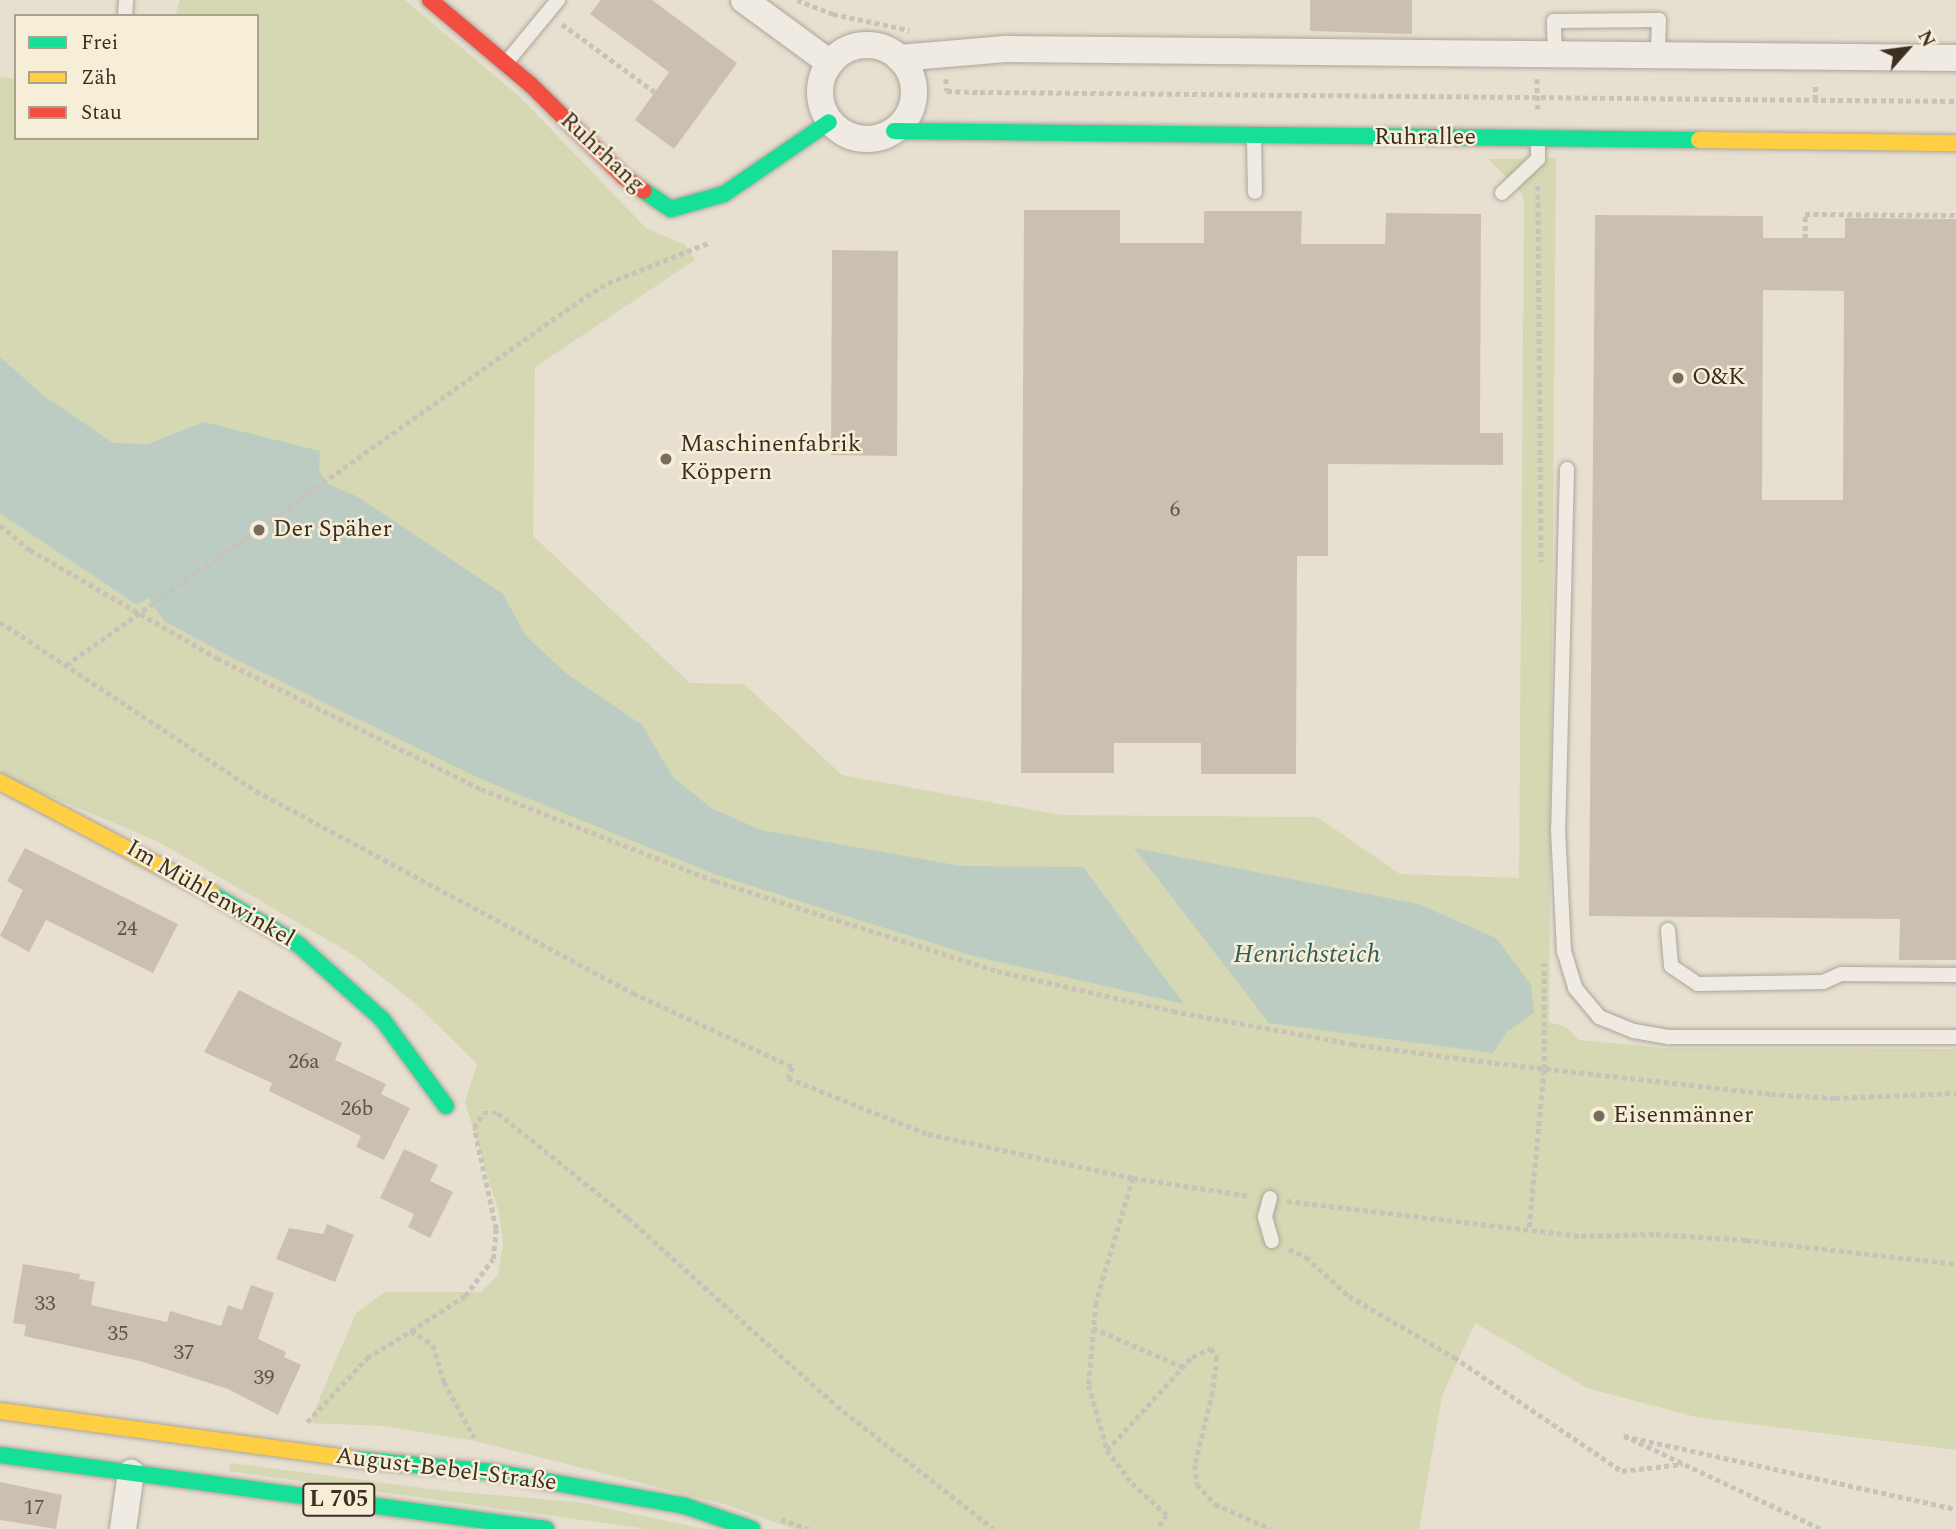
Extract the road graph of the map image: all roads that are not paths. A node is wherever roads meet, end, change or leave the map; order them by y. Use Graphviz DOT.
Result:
graph roads {
  1 [pos="430,0"];
  2 [pos="558,0"];
  3 [pos="744,0"];
  4 [pos="899,58"];
  5 [pos="1956,58"];
  6 [pos="506,63"];
  7 [pos="830,64"];
  8 [pos="829,122"];
  9 [pos="894,131"];
  10 [pos="1254,136"];
  11 [pos="1538,139"];
  12 [pos="1956,143"];
  13 [pos="1255,192"];
  14 [pos="1502,193"];
  15 [pos="1567,469"];
  16 [pos="0,782"];
  17 [pos="1668,930"];
  18 [pos="1956,975"];
  19 [pos="1956,1037"];
  20 [pos="446,1106"];
  21 [pos="1270,1199"];
  22 [pos="1272,1241"];
  23 [pos="0,1411"];
  24 [pos="136,1428"];
  25 [pos="0,1455"];
  26 [pos="131,1473"];
  27 [pos="123,1529"];
  28 [pos="546,1529"];
  29 [pos="752,1529"];
  1 -- 6 [label="street, Ruhrhang"];
  2 -- 6 [label="lane"];
  3 -- 7 [label="street"];
  4 -- 5 [label="street"];
  4 -- 7 [label="street"];
  4 -- 9 [label="street"];
  6 -- 8 [label="street, Ruhrhang"];
  7 -- 8 [label="street"];
  8 -- 9 [label="street, Ruhrallee"];
  9 -- 10 [label="street, Ruhrallee"];
  10 -- 11 [label="street, Ruhrallee"];
  10 -- 13 [label="lane"];
  11 -- 12 [label="street, Ruhrallee"];
  11 -- 14 [label="lane"];
  15 -- 19 [label="lane"];
  16 -- 20 [label="street, Im Mühlenwinkel"];
  17 -- 18 [label="lane"];
  21 -- 22 [label="lane"];
  23 -- 24 [label="street, August-Bebel-Straße / L 705"];
  24 -- 26 [label="street"];
  24 -- 29 [label="street, August-Bebel-Straße / L 705"];
  25 -- 26 [label="street, August-Bebel-Straße / L 705"];
  26 -- 27 [label="street"];
  26 -- 28 [label="street, August-Bebel-Straße / L 705"];
}
